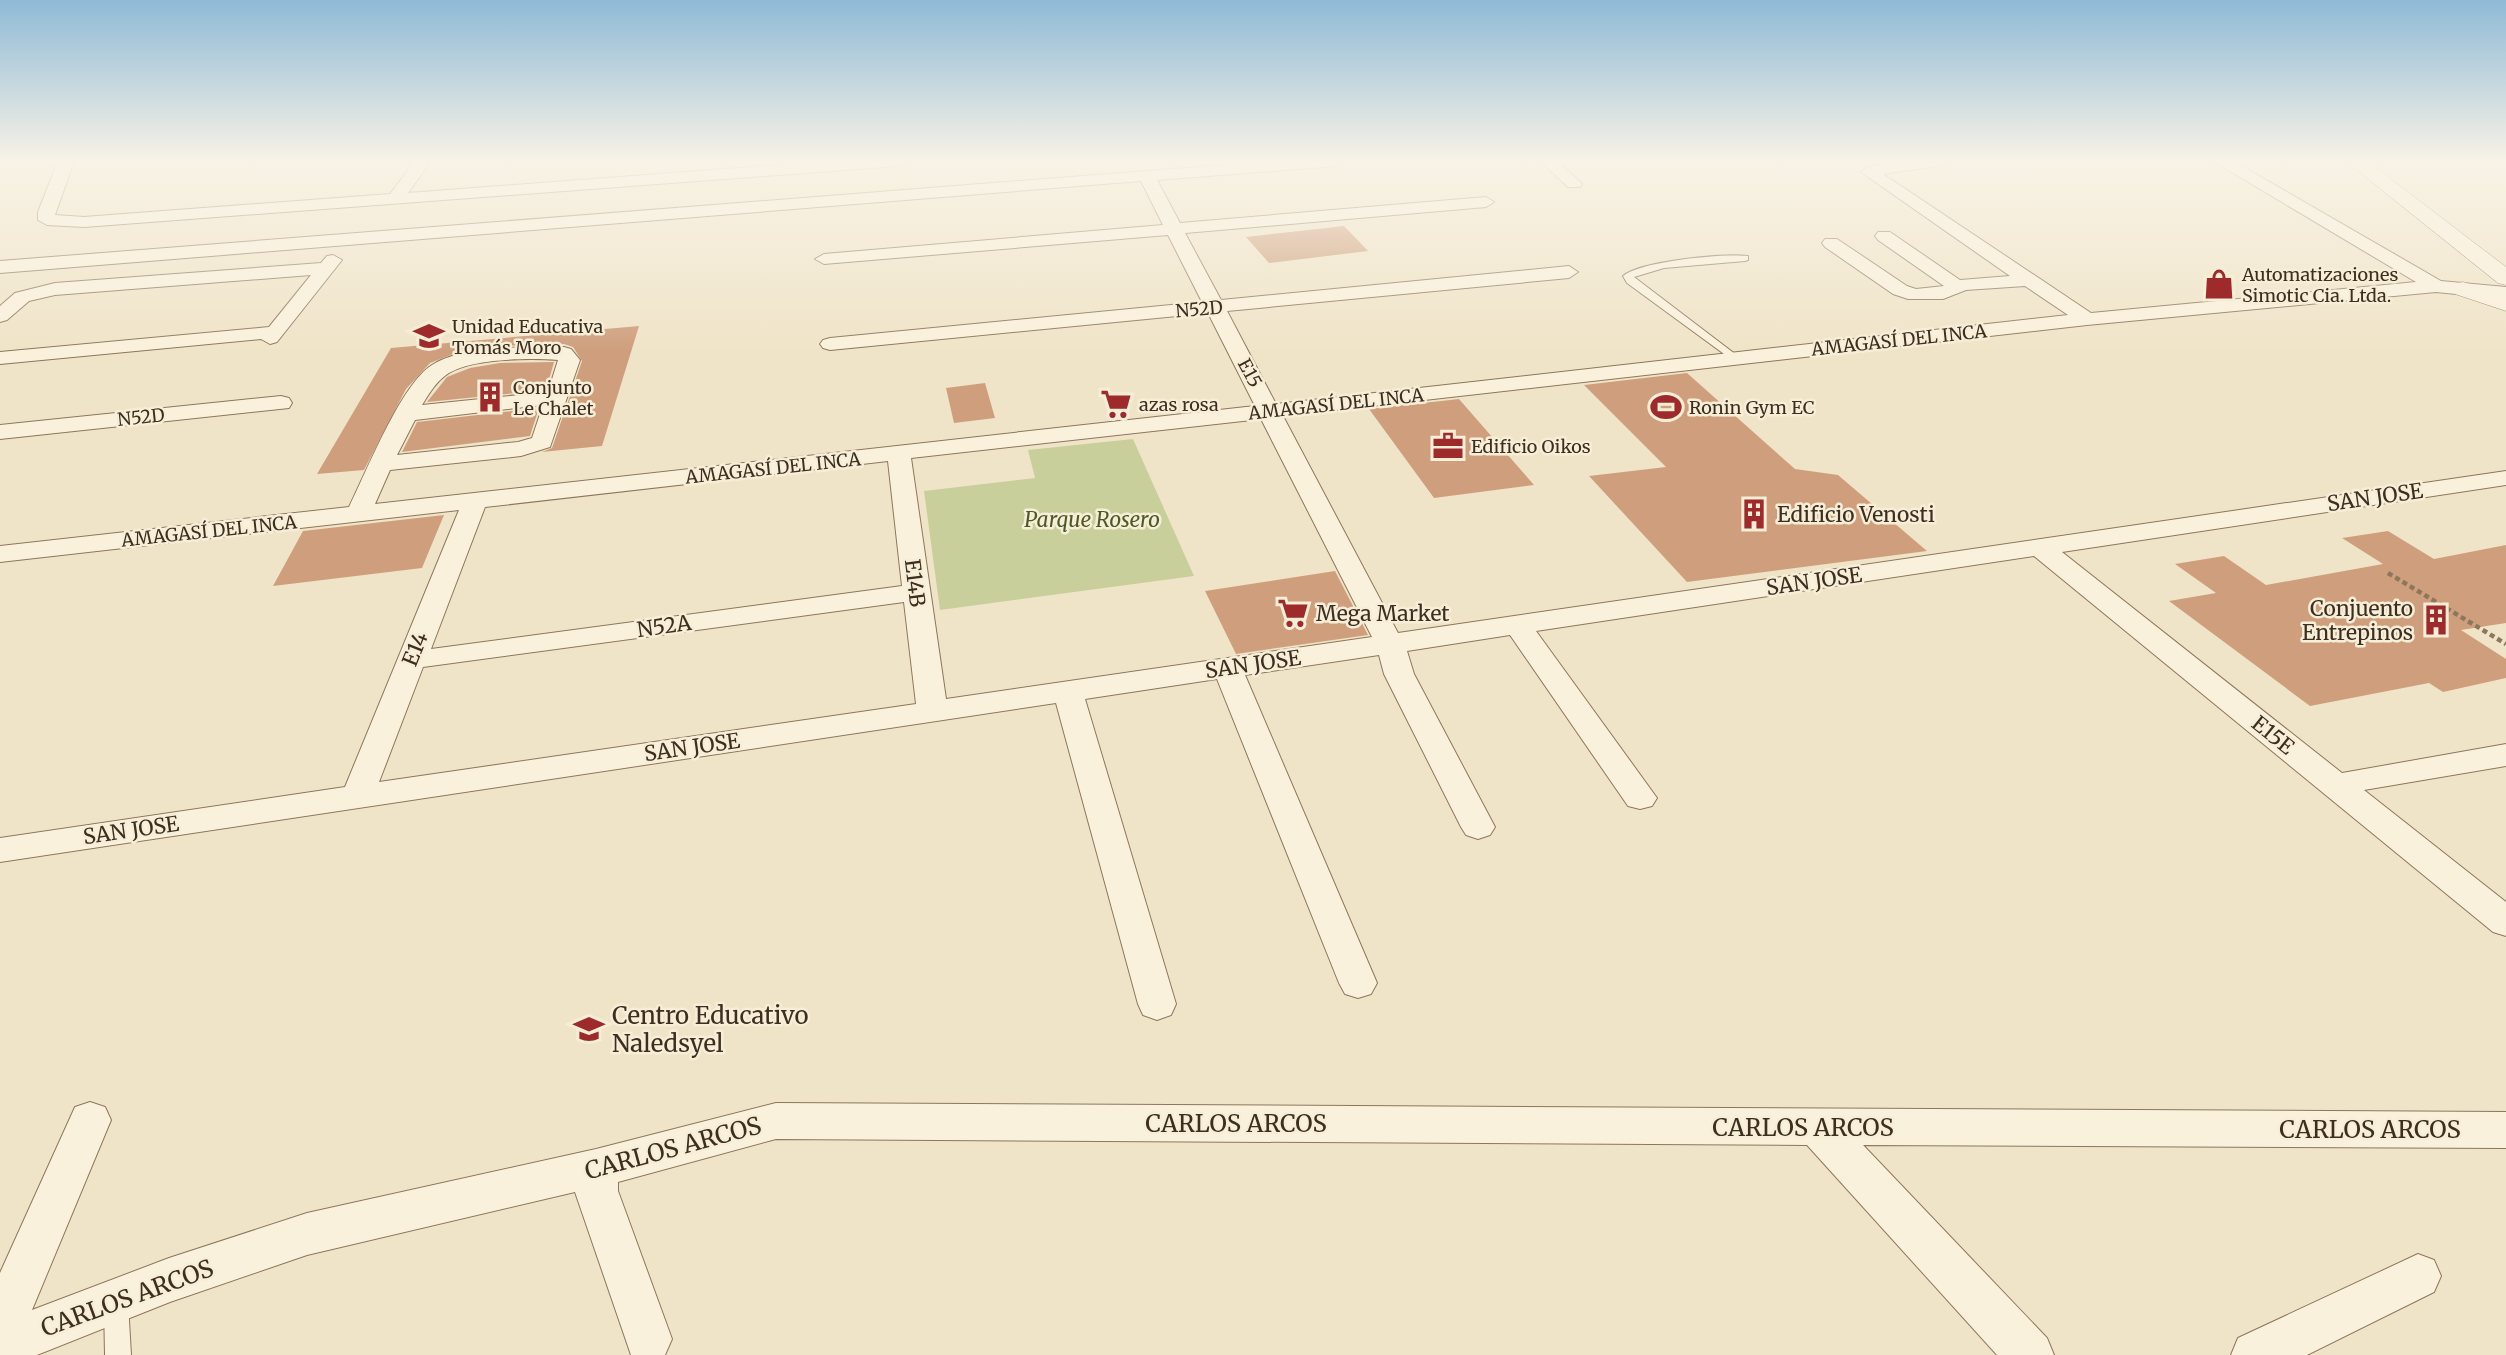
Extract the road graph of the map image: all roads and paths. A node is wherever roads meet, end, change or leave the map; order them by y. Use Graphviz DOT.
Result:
graph roads {
  1 [pos="494,224"];
  2 [pos="1172,224"];
  3 [pos="1239,224"];
  4 [pos="1946,224"];
  5 [pos="2330,224"];
  6 [pos="2437,224"];
  7 [pos="1175,230"];
  8 [pos="1884,236"];
  9 [pos="1831,243"];
  10 [pos="1745,258"];
  11 [pos="824,259"];
  12 [pos="0,267"];
  13 [pos="1569,272"];
  14 [pos="2506,278"];
  15 [pos="2029,280"];
  16 [pos="1956,286"];
  17 [pos="2436,286"];
  18 [pos="2463,289"];
  19 [pos="2506,293"];
  20 [pos="2506,304"];
  21 [pos="1215,308"];
  22 [pos="0,316"];
  23 [pos="2087,319"];
  24 [pos="830,344"];
  25 [pos="0,358"];
  26 [pos="1735,359"];
  27 [pos="558,397"];
  28 [pos="281,403"];
  29 [pos="1270,411"];
  30 [pos="406,414"];
  31 [pos="0,432"];
  32 [pos="899,454"];
  33 [pos="382,464"];
  34 [pos="2506,478"];
  35 [pos="475,501"];
  36 [pos="358,514"];
  37 [pos="2039,547"];
  38 [pos="0,554"];
  39 [pos="2388,573"];
  40 [pos="916,592"];
  41 [pos="1517,625"];
  42 [pos="1390,644"];
  43 [pos="2506,644"];
  44 [pos="411,660"];
  45 [pos="1227,668"];
  46 [pos="1068,691"];
  47 [pos="932,712"];
  48 [pos="2506,755"];
  49 [pos="2335,785"];
  50 [pos="357,797"];
  51 [pos="1640,798"];
  52 [pos="1478,827"];
  53 [pos="0,850"];
  54 [pos="2506,922"];
  55 [pos="1358,983"];
  56 [pos="1157,1004"];
  57 [pos="90,1120"];
  58 [pos="1818,1127"];
  59 [pos="2506,1130"];
  60 [pos="596,1168"];
  61 [pos="2418,1276"];
  62 [pos="116,1300"];
  63 [pos="0,1334"];
  64 [pos="648,1339"];
  65 [pos="0,1346"];
  66 [pos="118,1355"];
  67 [pos="2030,1355"];
  68 [pos="2255,1355"];
  1 -- 12 [label="street"];
  2 -- 7 [label="street, E15"];
  3 -- 7 [label="street"];
  4 -- 15 [label="street"];
  5 -- 17 [label="street"];
  6 -- 14 [label="street"];
  7 -- 11 [label="street"];
  7 -- 21 [label="street, E15"];
  8 -- 16 [label="street"];
  9 -- 16 [label="street"];
  10 -- 26 [label="lane"];
  13 -- 21 [label="street, N52D"];
  15 -- 16 [label="street"];
  15 -- 23 [label="street"];
  17 -- 18 [label="street, AMAGASÍ DEL INCA"];
  17 -- 23 [label="street, AMAGASÍ DEL INCA"];
  18 -- 19 [label="street, AMAGASÍ DEL INCA"];
  18 -- 20 [label="street"];
  21 -- 24 [label="street, N52D"];
  21 -- 29 [label="street, E15"];
  22 -- 25 [label="street"];
  23 -- 26 [label="street, AMAGASÍ DEL INCA"];
  26 -- 29 [label="street, AMAGASÍ DEL INCA"];
  27 -- 30 [label="street"];
  27 -- 30 [label="street"];
  27 -- 33 [label="street"];
  28 -- 31 [label="street, N52D"];
  29 -- 32 [label="street, AMAGASÍ DEL INCA"];
  29 -- 42 [label="street, E15"];
  30 -- 33 [label="street"];
  32 -- 35 [label="street, AMAGASÍ DEL INCA"];
  32 -- 40 [label="street, E14B"];
  33 -- 36 [label="street"];
  34 -- 37 [label="street, SAN JOSE"];
  35 -- 36 [label="street, AMAGASÍ DEL INCA"];
  35 -- 44 [label="street, E14"];
  36 -- 38 [label="street, AMAGASÍ DEL INCA"];
  37 -- 41 [label="street, SAN JOSE"];
  37 -- 49 [label="street, E15E"];
  39 -- 43 [label="path"];
  40 -- 44 [label="street, N52A"];
  40 -- 47 [label="street, E14B"];
  41 -- 42 [label="street, SAN JOSE"];
  41 -- 51 [label="street"];
  42 -- 45 [label="street, SAN JOSE"];
  42 -- 52 [label="street, E15"];
  44 -- 50 [label="street, E14"];
  45 -- 46 [label="street, SAN JOSE"];
  45 -- 55 [label="street"];
  46 -- 47 [label="street, SAN JOSE"];
  46 -- 56 [label="street"];
  47 -- 50 [label="street, SAN JOSE"];
  48 -- 49 [label="street"];
  49 -- 54 [label="street, E15E"];
  50 -- 53 [label="street, SAN JOSE"];
  57 -- 63 [label="street"];
  58 -- 59 [label="street, CARLOS ARCOS"];
  58 -- 60 [label="street, CARLOS ARCOS"];
  58 -- 67 [label="street"];
  60 -- 62 [label="street, CARLOS ARCOS"];
  60 -- 64 [label="street"];
  61 -- 68 [label="street"];
  62 -- 65 [label="street, CARLOS ARCOS"];
  62 -- 66 [label="lane"];
}
